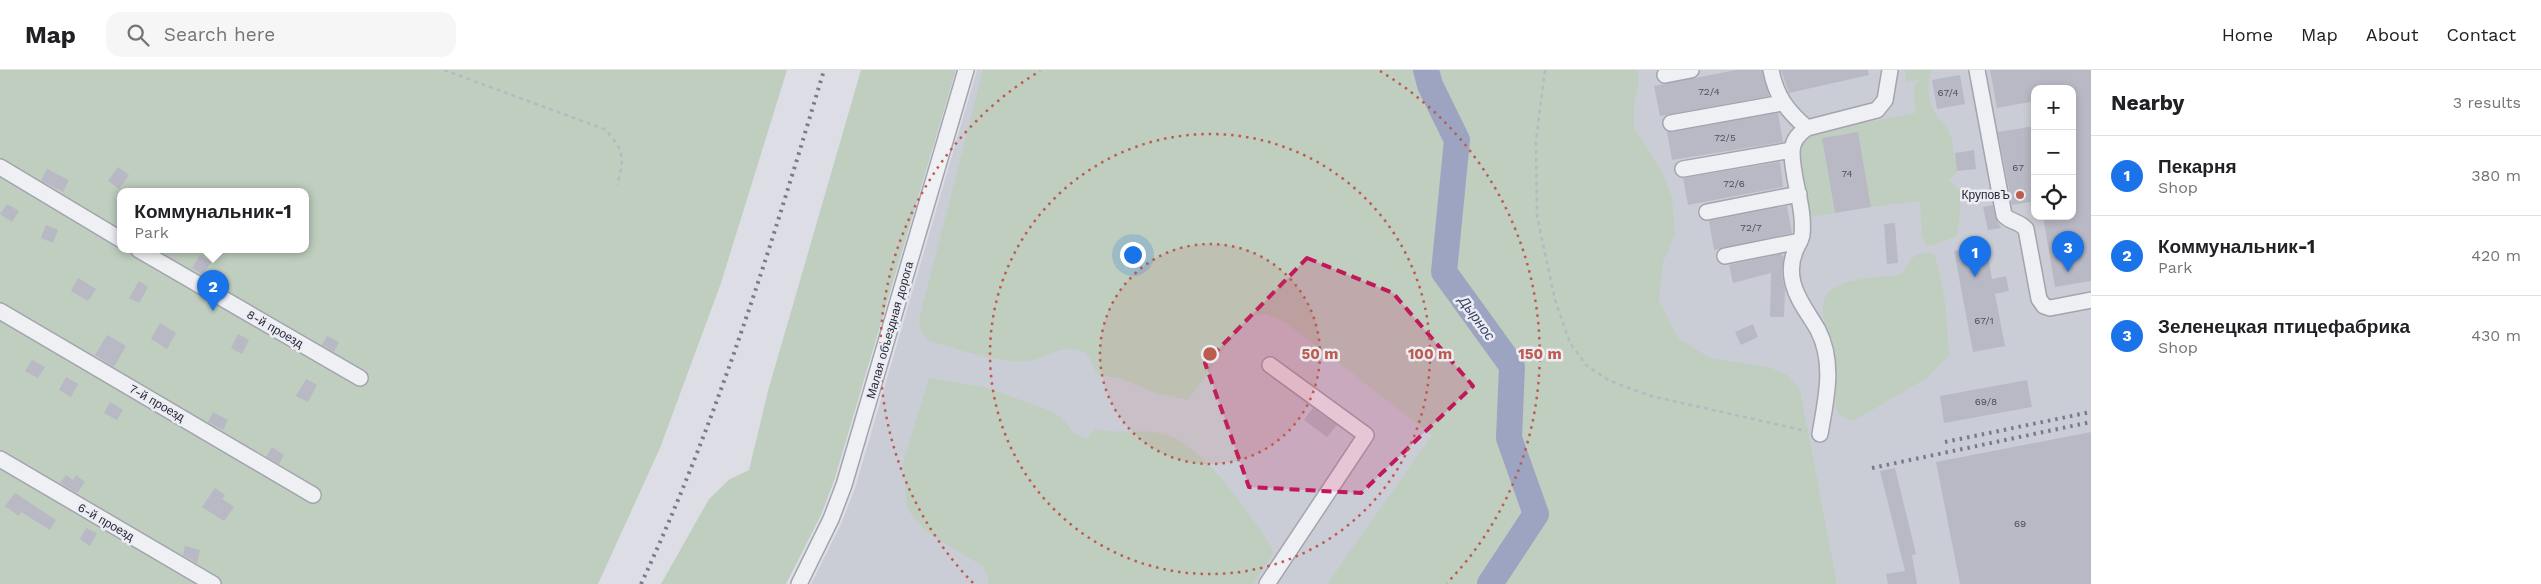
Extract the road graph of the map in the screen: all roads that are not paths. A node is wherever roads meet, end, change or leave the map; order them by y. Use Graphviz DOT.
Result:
graph roads {
  1 [pos="966,70"];
  2 [pos="1691,70"];
  3 [pos="1771,70"];
  4 [pos="1890,70"];
  5 [pos="1977,70"];
  6 [pos="1665,75"];
  7 [pos="1782,103"];
  8 [pos="1671,122"];
  9 [pos="1807,128"];
  10 [pos="1792,150"];
  11 [pos="0,167"];
  12 [pos="1683,169"];
  13 [pos="1799,194"];
  14 [pos="1707,212"];
  15 [pos="117,237"];
  16 [pos="1800,241"];
  17 [pos="144,253"];
  18 [pos="1725,256"];
  19 [pos="2091,300"];
  20 [pos="0,311"];
  21 [pos="1270,365"];
  22 [pos="360,378"];
  23 [pos="1820,434"];
  24 [pos="0,459"];
  25 [pos="313,495"];
  26 [pos="213,584"];
  27 [pos="799,584"];
  28 [pos="1267,584"];
  1 -- 27 [label="street, Малая объездная дорога"];
  2 -- 6 [label="street"];
  3 -- 7 [label="street"];
  4 -- 9 [label="street"];
  5 -- 19 [label="street"];
  7 -- 8 [label="street"];
  7 -- 9 [label="street"];
  9 -- 10 [label="street"];
  10 -- 12 [label="street"];
  10 -- 13 [label="street"];
  11 -- 15 [label="street"];
  13 -- 14 [label="street"];
  13 -- 16 [label="street"];
  16 -- 18 [label="street"];
  16 -- 23 [label="street"];
  17 -- 22 [label="street, 8-й проезд"];
  20 -- 25 [label="street, 7-й проезд"];
  21 -- 28 [label="street"];
  24 -- 26 [label="street, 6-й проезд"];
}
